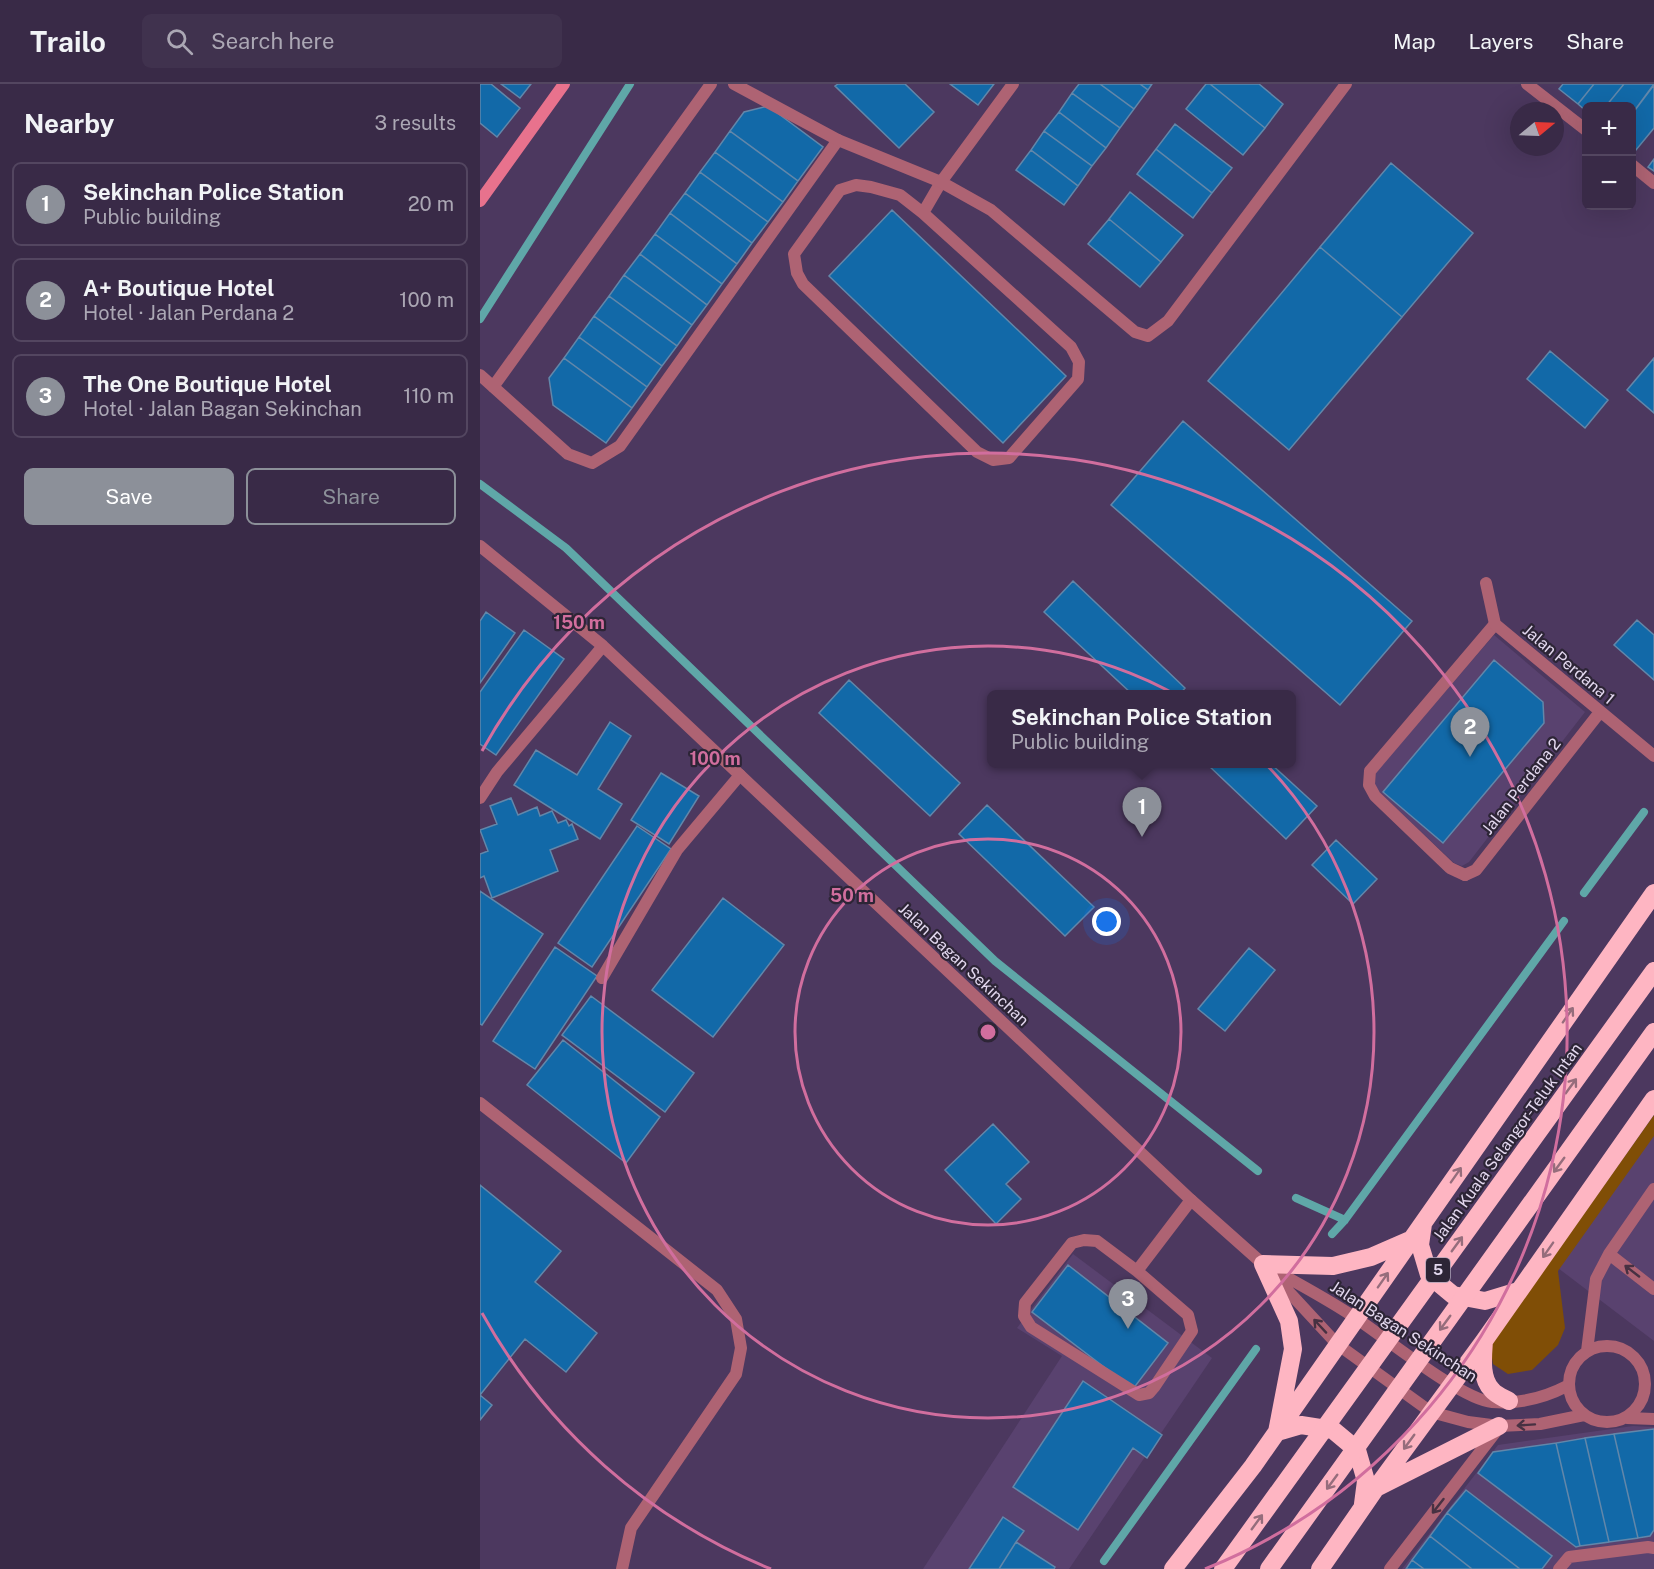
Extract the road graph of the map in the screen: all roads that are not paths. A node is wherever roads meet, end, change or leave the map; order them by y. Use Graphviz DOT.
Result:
graph roads {
  1 [pos="564,84"];
  2 [pos="711,84"];
  3 [pos="734,84"];
  4 [pos="1012,84"];
  5 [pos="1346,84"];
  6 [pos="1527,84"];
  7 [pos="1582,126"];
  8 [pos="838,140"];
  9 [pos="1636,168"];
  10 [pos="941,182"];
  11 [pos="1654,183"];
  12 [pos="480,201"];
  13 [pos="923,213"];
  14 [pos="480,375"];
  15 [pos="493,387"];
  16 [pos="480,546"];
  17 [pos="1486,583"];
  18 [pos="1495,624"];
  19 [pos="603,646"];
  20 [pos="1600,712"];
  21 [pos="1654,756"];
  22 [pos="740,775"];
  23 [pos="480,798"];
  24 [pos="1654,893"];
  25 [pos="1654,971"];
  26 [pos="602,978"];
  27 [pos="1654,1032"];
  28 [pos="1654,1099"];
  29 [pos="480,1103"];
  30 [pos="1654,1190"];
  31 [pos="1191,1200"];
  32 [pos="1423,1222"];
  33 [pos="1410,1240"];
  34 [pos="1609,1254"];
  35 [pos="1263,1264"];
  36 [pos="1137,1271"];
  37 [pos="1654,1289"];
  38 [pos="1518,1291"];
  39 [pos="1356,1318"];
  40 [pos="1484,1341"];
  41 [pos="1337,1344"];
  42 [pos="1587,1351"];
  43 [pos="1649,1378"];
  44 [pos="1451,1384"];
  45 [pos="1567,1386"];
  46 [pos="1509,1401"];
  47 [pos="1431,1412"];
  48 [pos="1584,1415"];
  49 [pos="1628,1418"];
  50 [pos="1654,1419"];
  51 [pos="1499,1426"];
  52 [pos="1277,1432"];
  53 [pos="1376,1488"];
  54 [pos="1363,1507"];
  55 [pos="1654,1548"];
  56 [pos="622,1569"];
  57 [pos="1173,1569"];
  58 [pos="1223,1569"];
  59 [pos="1269,1569"];
  60 [pos="1320,1569"];
  61 [pos="1389,1569"];
  62 [pos="1559,1569"];
  1 -- 12 [label="street"];
  2 -- 15 [label="street"];
  3 -- 8 [label="street"];
  4 -- 10 [label="street"];
  5 -- 10 [label="street"];
  6 -- 7 [label="street"];
  8 -- 10 [label="street"];
  8 -- 15 [label="street"];
  9 -- 11 [label="street"];
  10 -- 13 [label="street"];
  13 -- 13 [label="street"];
  14 -- 15 [label="street"];
  16 -- 19 [label="street, Jalan Bagan Sekinchan"];
  17 -- 18 [label="street"];
  18 -- 20 [label="street, Jalan Perdana 1"];
  18 -- 20 [label="street, Jalan Perdana 2"];
  19 -- 22 [label="street, Jalan Bagan Sekinchan"];
  19 -- 23 [label="street"];
  20 -- 21 [label="street, Jalan Perdana 1"];
  22 -- 26 [label="street"];
  22 -- 31 [label="street, Jalan Bagan Sekinchan"];
  32 -- 24 [label="highway, Jalan Kuala Selangor-Teluk Intan / 5, one-way"];
  58 -- 25 [label="highway, Jalan Kuala Selangor-Teluk Intan / 5, one-way, bridge"];
  27 -- 59 [label="highway, 5, one-way, bridge"];
  28 -- 38 [label="highway, one-way"];
  29 -- 56 [label="street"];
  30 -- 34 [label="street"];
  31 -- 35 [label="street, Jalan Bagan Sekinchan"];
  31 -- 36 [label="street"];
  32 -- 33 [label="highway, Jalan Kuala Selangor-Teluk Intan / 5"];
  32 -- 38 [label="highway"];
  33 -- 35 [label="highway"];
  39 -- 33 [label="highway, Jalan Kuala Selangor-Teluk Intan / 5, one-way"];
  37 -- 34 [label="street, one-way"];
  34 -- 42 [label="street"];
  35 -- 39 [label="street, Jalan Bagan Sekinchan"];
  41 -- 35 [label="street, Jalan Bagan Sekinchan, one-way"];
  35 -- 52 [label="highway"];
  36 -- 36 [label="street"];
  38 -- 40 [label="highway"];
  39 -- 41 [label="highway, Jalan Kuala Selangor-Teluk Intan / 5"];
  39 -- 44 [label="street, Jalan Bagan Sekinchan"];
  40 -- 44 [label="highway"];
  40 -- 46 [label="highway"];
  41 -- 47 [label="street, Jalan Bagan Sekinchan"];
  41 -- 52 [label="highway, Jalan Kuala Selangor-Teluk Intan / 5"];
  42 -- 43 [label="street"];
  42 -- 45 [label="street"];
  43 -- 49 [label="street"];
  44 -- 46 [label="street, Jalan Bagan Sekinchan"];
  44 -- 47 [label="highway"];
  45 -- 46 [label="street, Jalan Bagan Sekinchan"];
  45 -- 48 [label="street"];
  47 -- 51 [label="street, Jalan Bagan Sekinchan"];
  47 -- 53 [label="highway, one-way"];
  48 -- 49 [label="street"];
  48 -- 51 [label="street, Jalan Bagan Sekinchan, one-way"];
  49 -- 50 [label="street"];
  51 -- 53 [label="highway"];
  51 -- 61 [label="street, one-way"];
  52 -- 54 [label="highway"];
  52 -- 57 [label="highway, Jalan Kuala Selangor-Teluk Intan / 5"];
  53 -- 54 [label="highway"];
  54 -- 60 [label="highway"];
  55 -- 62 [label="street"];
}
